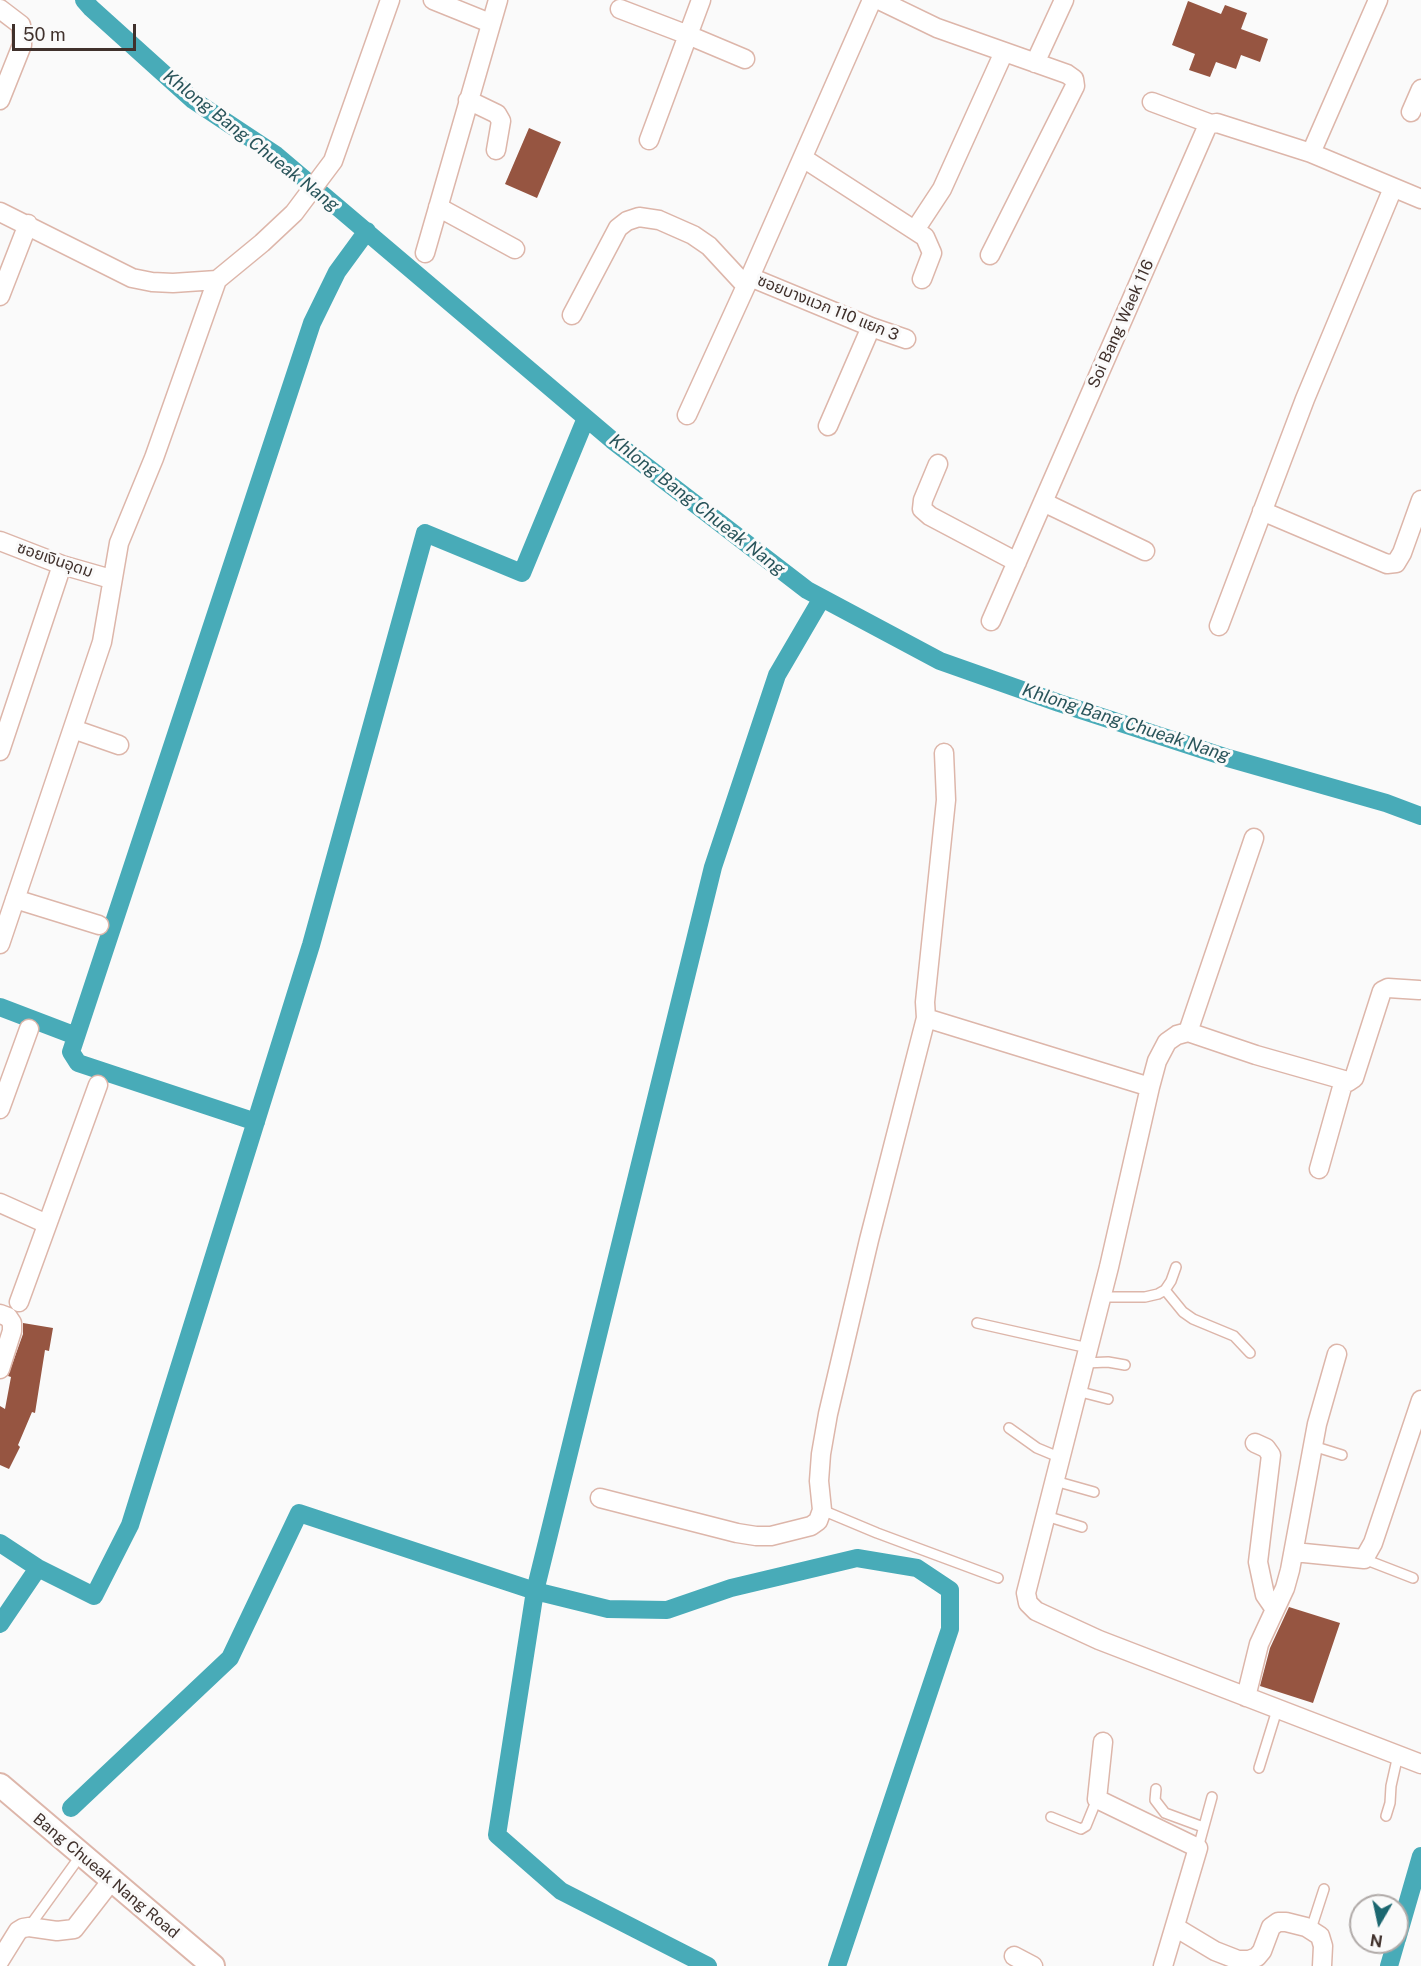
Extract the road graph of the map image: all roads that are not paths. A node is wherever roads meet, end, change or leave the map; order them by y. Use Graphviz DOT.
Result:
graph roads {
  1 [pos="390,0"];
  2 [pos="433,0"];
  3 [pos="498,0"];
  4 [pos="701,0"];
  5 [pos="872,0"];
  6 [pos="879,0"];
  7 [pos="1064,0"];
  8 [pos="1378,0"];
  9 [pos="0,9"];
  10 [pos="620,9"];
  11 [pos="490,24"];
  12 [pos="688,35"];
  13 [pos="1004,52"];
  14 [pos="745,60"];
  15 [pos="1035,63"];
  16 [pos="1421,89"];
  17 [pos="0,100"];
  18 [pos="468,100"];
  19 [pos="1152,102"];
  20 [pos="1411,112"];
  21 [pos="1211,124"];
  22 [pos="649,140"];
  23 [pos="496,150"];
  24 [pos="1311,153"];
  25 [pos="803,158"];
  26 [pos="1393,188"];
  27 [pos="1421,199"];
  28 [pos="438,207"];
  29 [pos="0,212"];
  30 [pos="28,224"];
  31 [pos="915,231"];
  32 [pos="515,249"];
  33 [pos="425,253"];
  34 [pos="990,255"];
  35 [pos="922,279"];
  36 [pos="217,280"];
  37 [pos="748,282"];
  38 [pos="0,296"];
  39 [pos="572,315"];
  40 [pos="871,327"];
  41 [pos="906,339"];
  42 [pos="687,415"];
  43 [pos="828,426"];
  44 [pos="938,464"];
  45 [pos="1421,500"];
  46 [pos="1043,502"];
  47 [pos="1262,511"];
  48 [pos="0,541"];
  49 [pos="1145,552"];
  50 [pos="1017,562"];
  51 [pos="62,565"];
  52 [pos="111,579"];
  53 [pos="991,621"];
  54 [pos="1220,626"];
  55 [pos="73,729"];
  56 [pos="119,745"];
  57 [pos="0,751"];
  58 [pos="944,753"];
  59 [pos="1254,838"];
  60 [pos="15,899"];
  61 [pos="99,925"];
  62 [pos="0,944"];
  63 [pos="1419,990"];
  64 [pos="926,1018"];
  65 [pos="29,1029"];
  66 [pos="1188,1032"];
  67 [pos="1344,1080"];
  68 [pos="98,1085"];
  69 [pos="1150,1087"];
  70 [pos="0,1109"];
  71 [pos="1318,1169"];
  72 [pos="0,1203"];
  73 [pos="47,1224"];
  74 [pos="1176,1267"];
  75 [pos="1165,1290"];
  76 [pos="1102,1297"];
  77 [pos="19,1302"];
  78 [pos="0,1314"];
  79 [pos="977,1323"];
  80 [pos="1250,1353"];
  81 [pos="1337,1354"];
  82 [pos="1087,1355"];
  83 [pos="1125,1365"];
  84 [pos="0,1369"];
  85 [pos="1077,1391"];
  86 [pos="1108,1399"];
  87 [pos="1419,1410"];
  88 [pos="1010,1428"];
  89 [pos="1255,1443"];
  90 [pos="1313,1446"];
  91 [pos="1342,1455"];
  92 [pos="1060,1458"];
  93 [pos="1055,1481"];
  94 [pos="1094,1492"];
  95 [pos="600,1498"];
  96 [pos="822,1510"];
  97 [pos="1046,1516"];
  98 [pos="1082,1527"];
  99 [pos="1294,1552"];
  100 [pos="1364,1559"];
  101 [pos="998,1578"];
  102 [pos="1413,1578"];
  103 [pos="1274,1608"];
  104 [pos="1246,1696"];
  105 [pos="1277,1710"];
  106 [pos="1104,1742"];
  107 [pos="1398,1755"];
  108 [pos="1420,1764"];
  109 [pos="1259,1768"];
  110 [pos="0,1785"];
  111 [pos="1156,1789"];
  112 [pos="1212,1797"];
  113 [pos="1096,1799"];
  114 [pos="1386,1816"];
  115 [pos="1051,1817"];
  116 [pos="1203,1827"];
  117 [pos="1198,1848"];
  118 [pos="81,1855"];
  119 [pos="112,1880"];
  120 [pos="1324,1889"];
  121 [pos="29,1927"];
  122 [pos="1175,1927"];
  123 [pos="1311,1929"];
  124 [pos="0,1960"];
  125 [pos="213,1966"];
  126 [pos="1163,1966"];
  127 [pos="1322,1966"];
  1 -- 36 [label="street"];
  2 -- 11 [label="street"];
  3 -- 11 [label="street"];
  4 -- 12 [label="street"];
  5 -- 25 [label="street"];
  6 -- 13 [label="street"];
  7 -- 15 [label="street"];
  8 -- 24 [label="street"];
  9 -- 17 [label="street"];
  10 -- 12 [label="street"];
  11 -- 18 [label="street"];
  12 -- 14 [label="street"];
  12 -- 22 [label="street"];
  13 -- 15 [label="street"];
  13 -- 31 [label="street"];
  15 -- 34 [label="street"];
  16 -- 20 [label="street"];
  18 -- 23 [label="street"];
  18 -- 28 [label="street"];
  19 -- 21 [label="street"];
  21 -- 24 [label="street"];
  21 -- 46 [label="street, Soi Bang Waek 116"];
  24 -- 26 [label="street"];
  25 -- 31 [label="street"];
  25 -- 37 [label="street"];
  26 -- 27 [label="street"];
  26 -- 47 [label="street"];
  28 -- 32 [label="street"];
  28 -- 33 [label="street"];
  29 -- 30 [label="street"];
  30 -- 36 [label="street"];
  30 -- 38 [label="street"];
  31 -- 35 [label="street"];
  36 -- 52 [label="street"];
  37 -- 39 [label="street"];
  37 -- 40 [label="street, ซอยบางแวก 110 แยก 3"];
  37 -- 42 [label="street"];
  40 -- 41 [label="street, ซอยบางแวก 110 แยก 3"];
  40 -- 43 [label="street"];
  44 -- 50 [label="street"];
  45 -- 47 [label="street"];
  46 -- 49 [label="street"];
  46 -- 50 [label="street, Soi Bang Waek 116"];
  47 -- 54 [label="street"];
  48 -- 51 [label="street, ซอยเงินอุดม"];
  50 -- 53 [label="street, Soi Bang Waek 116"];
  51 -- 52 [label="street, ซอยเงินอุดม"];
  51 -- 57 [label="street"];
  52 -- 55 [label="street"];
  55 -- 56 [label="street"];
  55 -- 60 [label="street"];
  58 -- 64 [label="street"];
  59 -- 66 [label="street"];
  60 -- 61 [label="street"];
  60 -- 62 [label="street"];
  63 -- 67 [label="street"];
  64 -- 69 [label="street"];
  64 -- 96 [label="street"];
  65 -- 70 [label="street"];
  66 -- 67 [label="street"];
  66 -- 69 [label="street"];
  67 -- 71 [label="street"];
  68 -- 73 [label="street"];
  69 -- 76 [label="street"];
  72 -- 73 [label="street"];
  73 -- 77 [label="street"];
  74 -- 75 [label="lane"];
  75 -- 76 [label="lane"];
  75 -- 80 [label="lane"];
  76 -- 82 [label="street"];
  78 -- 84 [label="street"];
  79 -- 82 [label="lane"];
  81 -- 90 [label="street"];
  82 -- 83 [label="lane"];
  82 -- 85 [label="street"];
  85 -- 86 [label="lane"];
  85 -- 92 [label="street"];
  87 -- 100 [label="street"];
  88 -- 92 [label="lane"];
  89 -- 103 [label="street"];
  90 -- 91 [label="lane"];
  90 -- 99 [label="street"];
  92 -- 93 [label="street"];
  93 -- 94 [label="lane"];
  93 -- 97 [label="street"];
  95 -- 96 [label="street"];
  96 -- 101 [label="lane"];
  97 -- 98 [label="lane"];
  97 -- 104 [label="street"];
  99 -- 100 [label="street"];
  99 -- 103 [label="street"];
  100 -- 102 [label="lane"];
  103 -- 104 [label="street"];
  104 -- 105 [label="street"];
  105 -- 107 [label="street"];
  105 -- 109 [label="lane"];
  106 -- 113 [label="street"];
  107 -- 108 [label="street"];
  107 -- 114 [label="lane"];
  110 -- 118 [label="street, Bang Chueak Nang Road"];
  111 -- 116 [label="lane"];
  112 -- 116 [label="lane"];
  113 -- 115 [label="lane"];
  113 -- 117 [label="street"];
  116 -- 117 [label="lane"];
  117 -- 122 [label="street"];
  118 -- 119 [label="street, Bang Chueak Nang Road"];
  118 -- 121 [label="lane"];
  119 -- 121 [label="street"];
  119 -- 125 [label="street, Bang Chueak Nang Road"];
  120 -- 123 [label="lane"];
  121 -- 124 [label="street"];
  122 -- 123 [label="street"];
  122 -- 126 [label="street"];
  123 -- 127 [label="street"];
}
